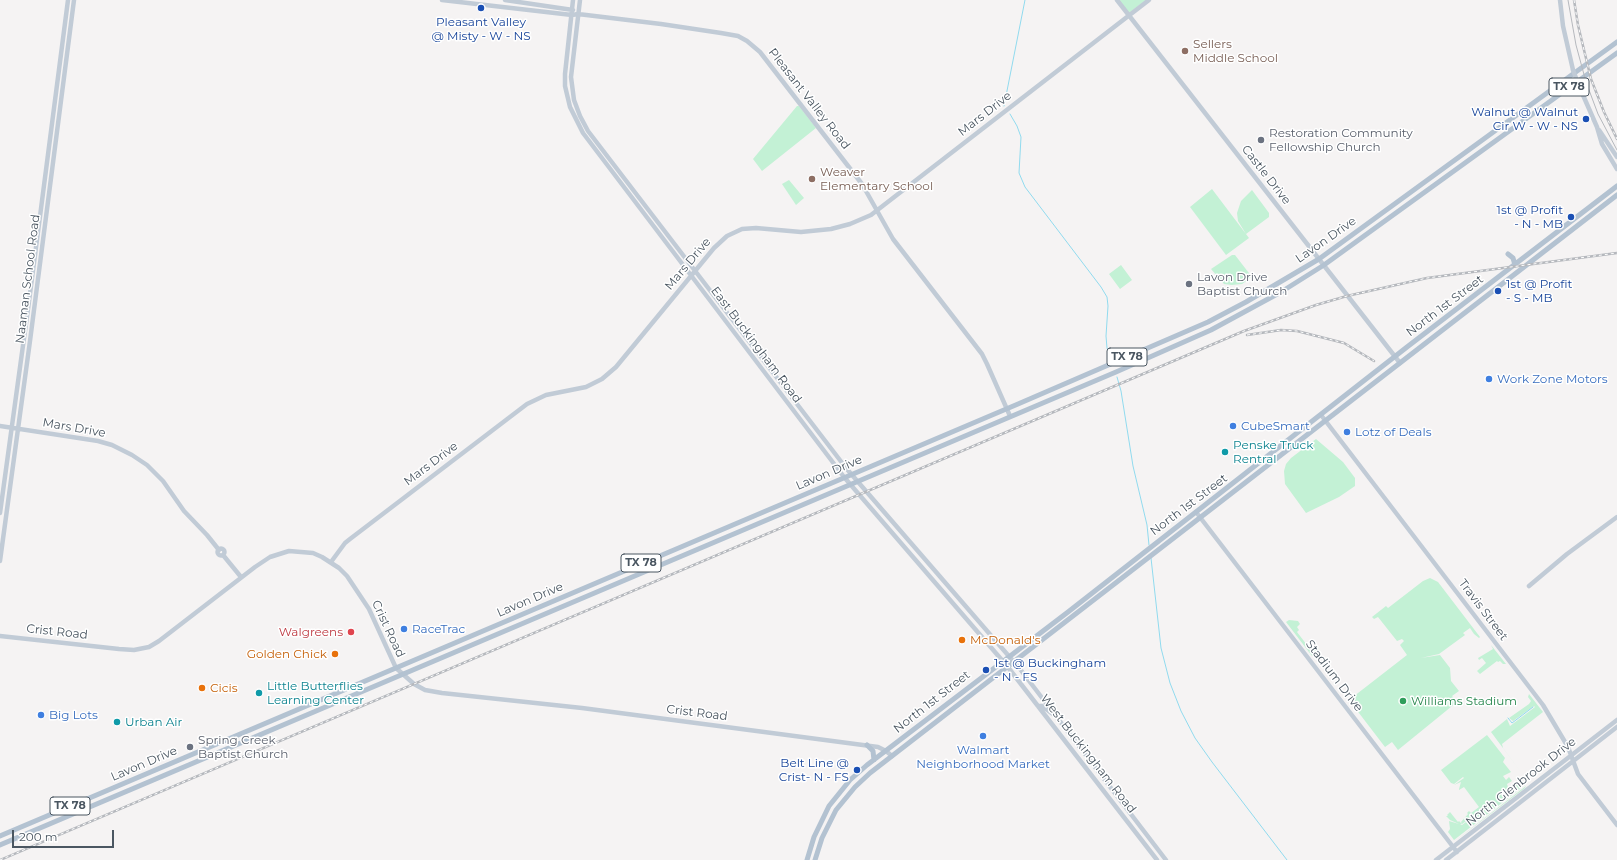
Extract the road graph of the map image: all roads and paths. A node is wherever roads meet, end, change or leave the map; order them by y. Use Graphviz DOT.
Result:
graph roads {
  1 [pos="68,0"];
  2 [pos="74,0"];
  3 [pos="442,0"];
  4 [pos="505,0"];
  5 [pos="573,0"];
  6 [pos="580,0"];
  7 [pos="1117,0"];
  8 [pos="1150,0"];
  9 [pos="1560,0"];
  10 [pos="572,12"];
  11 [pos="578,14"];
  12 [pos="1129,16"];
  13 [pos="1617,42"];
  14 [pos="1617,53"];
  15 [pos="1597,128"];
  16 [pos="1617,157"];
  17 [pos="1617,169"];
  18 [pos="1617,186"];
  19 [pos="1617,195"];
  20 [pos="877,211"];
  21 [pos="1508,254"];
  22 [pos="1319,259"];
  23 [pos="1324,265"];
  24 [pos="1515,265"];
  25 [pos="695,271"];
  26 [pos="691,275"];
  27 [pos="1484,289"];
  28 [pos="1488,294"];
  29 [pos="1232,309"];
  30 [pos="1211,330"];
  31 [pos="1174,337"];
  32 [pos="1179,345"];
  33 [pos="1395,356"];
  34 [pos="1400,362"];
  35 [pos="1331,407"];
  36 [pos="1007,408"];
  37 [pos="1335,412"];
  38 [pos="1321,414"];
  39 [pos="1010,416"];
  40 [pos="1325,420"];
  41 [pos="0,426"];
  42 [pos="11,428"];
  43 [pos="18,429"];
  44 [pos="1283,445"];
  45 [pos="1287,451"];
  46 [pos="851,474"];
  47 [pos="844,477"];
  48 [pos="858,482"];
  49 [pos="851,484"];
  50 [pos="1196,512"];
  51 [pos="0,513"];
  52 [pos="1200,517"];
  53 [pos="1617,517"];
  54 [pos="1174,529"];
  55 [pos="1155,552"];
  56 [pos="0,561"];
  57 [pos="331,562"];
  58 [pos="241,578"];
  59 [pos="607,578"];
  60 [pos="942,580"];
  61 [pos="936,584"];
  62 [pos="610,586"];
  63 [pos="1529,586"];
  64 [pos="974,616"];
  65 [pos="968,621"];
  66 [pos="1059,622"];
  67 [pos="0,636"];
  68 [pos="1008,656"];
  69 [pos="1002,661"];
  70 [pos="1013,662"];
  71 [pos="1007,666"];
  72 [pos="396,668"];
  73 [pos="402,675"];
  74 [pos="1038,706"];
  75 [pos="937,711"];
  76 [pos="942,717"];
  77 [pos="1058,717"];
  78 [pos="1617,720"];
  79 [pos="1617,727"];
  80 [pos="223,741"];
  81 [pos="867,745"];
  82 [pos="227,749"];
  83 [pos="886,751"];
  84 [pos="892,756"];
  85 [pos="1572,756"];
  86 [pos="874,760"];
  87 [pos="1573,762"];
  88 [pos="140,777"];
  89 [pos="144,784"];
  90 [pos="69,807"];
  91 [pos="72,815"];
  92 [pos="1617,825"];
  93 [pos="0,836"];
  94 [pos="0,845"];
  95 [pos="1453,847"];
  96 [pos="1457,852"];
  97 [pos="807,860"];
  98 [pos="815,860"];
  99 [pos="1157,860"];
  100 [pos="1166,860"];
  101 [pos="1436,860"];
  102 [pos="1446,860"];
  1 -- 42 [label="main road, Naaman School Road"];
  2 -- 43 [label="main road, Naaman School Road"];
  3 -- 10 [label="main road, Pleasant Valley Road"];
  4 -- 10 [label="main road, Pleasant Valley Road"];
  5 -- 10 [label="main road, East Buckingham Road"];
  6 -- 11 [label="main road, East Buckingham Road"];
  7 -- 12 [label="main road, Castle Drive"];
  8 -- 12 [label="main road, Mars Drive"];
  9 -- 15 [label="main road, bridge"];
  10 -- 11 [label="main road, Pleasant Valley Road"];
  10 -- 26 [label="main road, East Buckingham Road"];
  11 -- 20 [label="main road, Pleasant Valley Road"];
  11 -- 25 [label="main road, East Buckingham Road"];
  12 -- 20 [label="main road, Mars Drive"];
  12 -- 22 [label="main road, Castle Drive"];
  13 -- 22 [label="main road, Lavon Drive / TX 78"];
  14 -- 23 [label="main road, Lavon Drive / TX 78"];
  15 -- 16 [label="main road"];
  15 -- 17 [label="main road"];
  18 -- 24 [label="main road, North 1st Street"];
  19 -- 28 [label="main road, North 1st Street"];
  20 -- 25 [label="main road, Mars Drive"];
  20 -- 36 [label="main road, Pleasant Valley Road"];
  21 -- 24 [label="main road"];
  22 -- 23 [label="main road, Castle Drive"];
  22 -- 29 [label="main road, Lavon Drive / TX 78"];
  23 -- 30 [label="main road, Lavon Drive / TX 78"];
  23 -- 33 [label="main road, Castle Drive"];
  24 -- 27 [label="main road, North 1st Street"];
  25 -- 26 [label="main road, Mars Drive"];
  25 -- 46 [label="main road, East Buckingham Road"];
  26 -- 47 [label="main road, East Buckingham Road"];
  26 -- 57 [label="main road, Mars Drive"];
  27 -- 28 [label="main road"];
  27 -- 33 [label="main road, North 1st Street"];
  28 -- 34 [label="main road, North 1st Street"];
  29 -- 30 [label="main road"];
  29 -- 31 [label="main road, Lavon Drive / TX 78"];
  30 -- 32 [label="main road, Lavon Drive / TX 78"];
  31 -- 32 [label="main road"];
  31 -- 36 [label="main road, Lavon Drive / TX 78"];
  32 -- 39 [label="main road, Lavon Drive / TX 78"];
  33 -- 34 [label="main road, Castle Drive"];
  33 -- 35 [label="main road, North 1st Street"];
  34 -- 37 [label="main road, North 1st Street"];
  35 -- 37 [label="main road"];
  35 -- 38 [label="main road, North 1st Street"];
  36 -- 39 [label="main road, Pleasant Valley Road"];
  36 -- 46 [label="main road, Lavon Drive / TX 78"];
  37 -- 40 [label="main road, North 1st Street"];
  38 -- 40 [label="main road, Travis Street"];
  38 -- 44 [label="main road, North 1st Street"];
  39 -- 48 [label="main road, Lavon Drive / TX 78"];
  40 -- 45 [label="main road, North 1st Street"];
  40 -- 85 [label="main road, Travis Street"];
  41 -- 42 [label="main road, Mars Drive"];
  42 -- 43 [label="main road, Mars Drive"];
  42 -- 51 [label="main road, Naaman School Road"];
  43 -- 56 [label="main road, Naaman School Road"];
  43 -- 58 [label="main road, Mars Drive"];
  44 -- 45 [label="main road"];
  44 -- 50 [label="main road, North 1st Street"];
  45 -- 52 [label="main road, North 1st Street"];
  46 -- 47 [label="main road, Lavon Drive / TX 78"];
  46 -- 48 [label="main road, East Buckingham Road"];
  47 -- 49 [label="main road, East Buckingham Road"];
  47 -- 59 [label="main road, Lavon Drive / TX 78"];
  48 -- 49 [label="main road, Lavon Drive / TX 78"];
  48 -- 60 [label="main road, East Buckingham Road"];
  49 -- 61 [label="main road, East Buckingham Road"];
  49 -- 62 [label="main road, Lavon Drive / TX 78"];
  50 -- 52 [label="main road, Stadium Drive"];
  50 -- 54 [label="main road, North 1st Street"];
  52 -- 55 [label="main road, North 1st Street"];
  52 -- 95 [label="main road, Stadium Drive"];
  53 -- 63 [label="main road"];
  54 -- 55 [label="main road"];
  54 -- 66 [label="main road, North 1st Street"];
  55 -- 66 [label="main road, North 1st Street"];
  57 -- 58 [label="main road, Crist Road"];
  57 -- 72 [label="main road, Crist Road"];
  58 -- 67 [label="main road, Crist Road"];
  59 -- 62 [label="main road"];
  59 -- 72 [label="main road, Lavon Drive / TX 78"];
  60 -- 61 [label="main road"];
  60 -- 64 [label="main road, East Buckingham Road"];
  61 -- 65 [label="main road, East Buckingham Road"];
  62 -- 73 [label="main road, Lavon Drive / TX 78"];
  64 -- 65 [label="main road"];
  64 -- 68 [label="main road, East Buckingham Road"];
  65 -- 69 [label="main road, East Buckingham Road"];
  66 -- 68 [label="main road, North 1st Street"];
  66 -- 70 [label="main road, North 1st Street"];
  68 -- 69 [label="main road, North 1st Street"];
  68 -- 70 [label="main road, East Buckingham Road"];
  69 -- 71 [label="main road, West Buckingham Road"];
  69 -- 75 [label="main road, North 1st Street"];
  70 -- 71 [label="main road, North 1st Street"];
  70 -- 77 [label="main road, West Buckingham Road"];
  71 -- 74 [label="main road, West Buckingham Road"];
  71 -- 76 [label="main road, North 1st Street"];
  72 -- 73 [label="main road, Crist Road"];
  72 -- 80 [label="main road, Lavon Drive / TX 78"];
  73 -- 81 [label="main road, Crist Road"];
  73 -- 82 [label="main road, Lavon Drive / TX 78"];
  74 -- 77 [label="main road"];
  74 -- 99 [label="main road, West Buckingham Road"];
  75 -- 76 [label="main road"];
  75 -- 83 [label="main road, North 1st Street"];
  76 -- 84 [label="main road, North 1st Street"];
  77 -- 100 [label="main road, West Buckingham Road"];
  78 -- 85 [label="main road, North Glenbrook Drive"];
  79 -- 87 [label="main road, North Glenbrook Drive"];
  80 -- 82 [label="main road"];
  80 -- 88 [label="main road, Lavon Drive / TX 78"];
  81 -- 83 [label="main road, Crist Road"];
  81 -- 86 [label="main road"];
  82 -- 89 [label="main road, Lavon Drive / TX 78"];
  83 -- 84 [label="main road, Crist Road"];
  83 -- 86 [label="main road, North 1st Street"];
  84 -- 98 [label="main road, North 1st Street"];
  85 -- 87 [label="main road, Travis Street"];
  85 -- 95 [label="main road, North Glenbrook Drive"];
  86 -- 97 [label="main road, North 1st Street"];
  87 -- 92 [label="main road, Travis Street"];
  87 -- 96 [label="main road, North Glenbrook Drive"];
  88 -- 89 [label="main road"];
  88 -- 90 [label="main road, Lavon Drive / TX 78"];
  89 -- 91 [label="main road, Lavon Drive / TX 78"];
  90 -- 91 [label="main road"];
  90 -- 93 [label="main road, Lavon Drive / TX 78"];
  91 -- 94 [label="main road, Lavon Drive / TX 78"];
  95 -- 96 [label="main road, Stadium Drive"];
  95 -- 101 [label="main road, North Glenbrook Drive"];
  96 -- 102 [label="main road, North Glenbrook Drive"];
}
